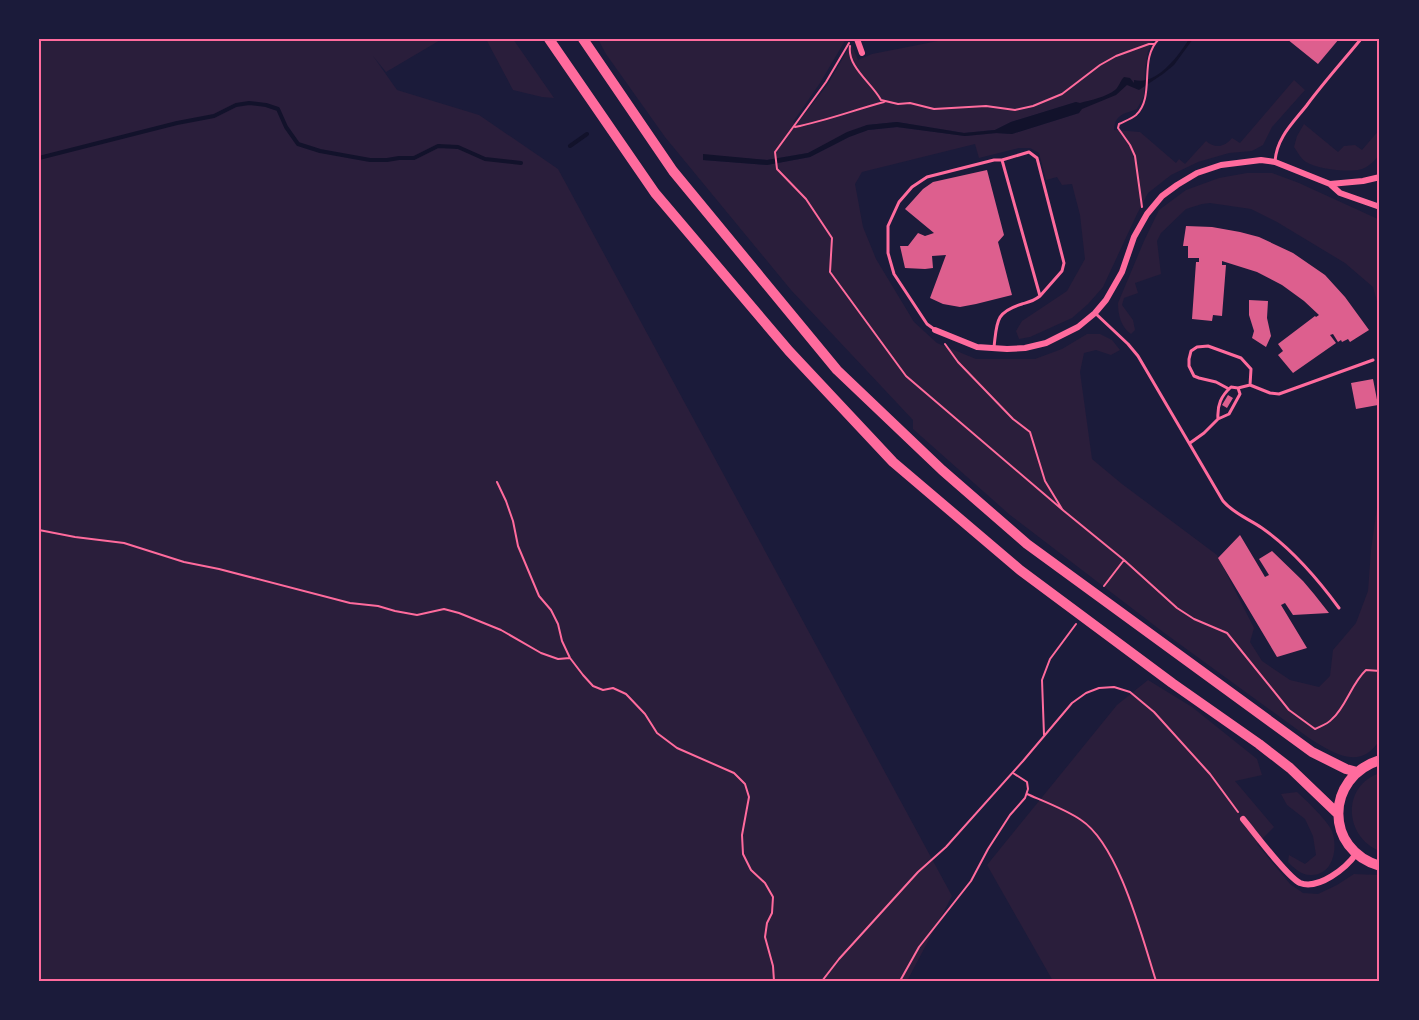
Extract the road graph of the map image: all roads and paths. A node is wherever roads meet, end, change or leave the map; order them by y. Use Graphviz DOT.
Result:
graph roads {
  1 [pos="549,39"];
  2 [pos="583,39"];
  3 [pos="857,39"];
  4 [pos="1159,39"];
  5 [pos="1361,39"];
  6 [pos="1154,44"];
  7 [pos="862,54"];
  8 [pos="887,101"];
  9 [pos="793,128"];
  10 [pos="1002,160"];
  11 [pos="1275,162"];
  12 [pos="1380,177"];
  13 [pos="1330,184"];
  14 [pos="1380,207"];
  15 [pos="1147,214"];
  16 [pos="1040,296"];
  17 [pos="1095,313"];
  18 [pos="935,330"];
  19 [pos="993,349"];
  20 [pos="1373,360"];
  21 [pos="1250,385"];
  22 [pos="1238,388"];
  23 [pos="1229,389"];
  24 [pos="1218,419"];
  25 [pos="1190,444"];
  26 [pos="497,482"];
  27 [pos="1064,511"];
  28 [pos="39,530"];
  29 [pos="1339,608"];
  30 [pos="570,658"];
  31 [pos="1050,659"];
  32 [pos="1380,671"];
  33 [pos="1044,735"];
  34 [pos="1380,760"];
  35 [pos="1357,771"];
  36 [pos="1012,773"];
  37 [pos="1027,794"];
  38 [pos="1338,814"];
  39 [pos="1244,819"];
  40 [pos="1356,854"];
  41 [pos="1380,866"];
  42 [pos="774,981"];
  43 [pos="822,981"];
  44 [pos="900,981"];
  45 [pos="1156,981"];
  1 -- 38 [label="highway"];
  2 -- 35 [label="highway"];
  3 -- 7 [label="street"];
  4 -- 6 [label="path"];
  5 -- 11 [label="lane"];
  6 -- 8 [label="path"];
  6 -- 15 [label="path"];
  8 -- 9 [label="path"];
  8 -- 9 [label="path"];
  9 -- 27 [label="path"];
  10 -- 16 [label="lane"];
  10 -- 16 [label="lane"];
  10 -- 18 [label="lane"];
  11 -- 13 [label="street"];
  11 -- 15 [label="street"];
  12 -- 13 [label="street"];
  13 -- 14 [label="street"];
  15 -- 17 [label="street"];
  16 -- 19 [label="lane"];
  17 -- 19 [label="street"];
  17 -- 25 [label="lane"];
  18 -- 19 [label="street"];
  18 -- 27 [label="path"];
  20 -- 21 [label="lane"];
  21 -- 22 [label="lane"];
  21 -- 23 [label="lane"];
  22 -- 23 [label="lane"];
  22 -- 24 [label="lane"];
  23 -- 24 [label="lane"];
  24 -- 25 [label="lane"];
  25 -- 29 [label="lane"];
  26 -- 30 [label="path"];
  27 -- 32 [label="path"];
  28 -- 30 [label="path"];
  30 -- 42 [label="path"];
  31 -- 33 [label="path"];
  33 -- 36 [label="path"];
  33 -- 39 [label="path"];
  34 -- 35 [label="highway"];
  35 -- 38 [label="highway"];
  36 -- 37 [label="path"];
  36 -- 43 [label="path"];
  37 -- 44 [label="path"];
  37 -- 45 [label="path"];
  38 -- 40 [label="highway"];
  39 -- 40 [label="street"];
  40 -- 41 [label="highway"];
}
